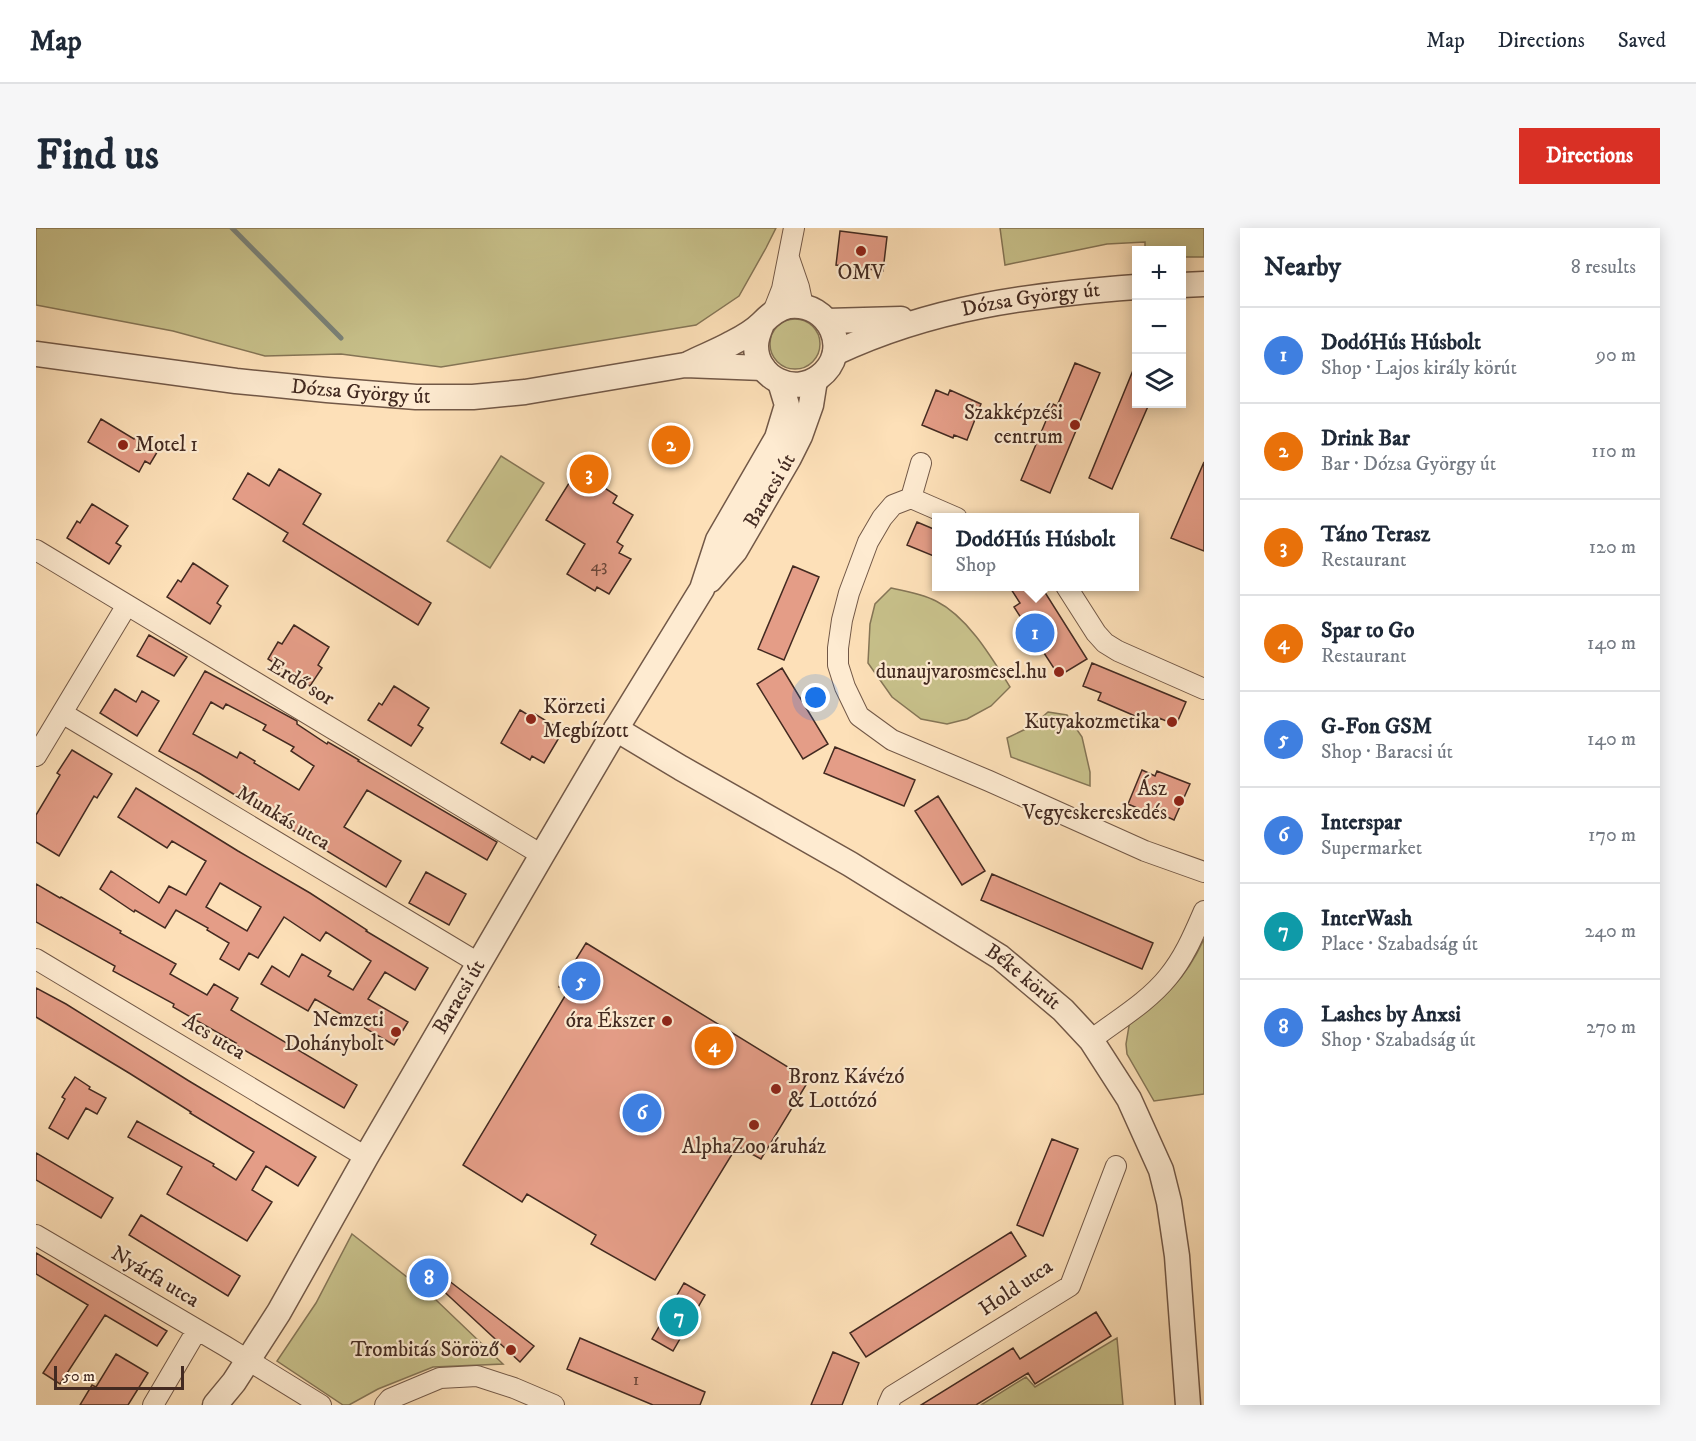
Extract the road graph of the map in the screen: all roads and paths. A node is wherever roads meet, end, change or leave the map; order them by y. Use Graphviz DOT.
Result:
graph roads {
  1 [pos="794,228"];
  2 [pos="788,256"];
  3 [pos="1204,284"];
  4 [pos="1186,285"];
  5 [pos="1132,287"];
  6 [pos="803,306"];
  7 [pos="768,318"];
  8 [pos="927,318"];
  9 [pos="827,321"];
  10 [pos="835,353"];
  11 [pos="36,354"];
  12 [pos="685,365"];
  13 [pos="771,375"];
  14 [pos="814,380"];
  15 [pos="921,463"];
  16 [pos="911,498"];
  17 [pos="946,513"];
  18 [pos="36,550"];
  19 [pos="702,589"];
  20 [pos="1069,591"];
  21 [pos="127,605"];
  22 [pos="1204,689"];
  23 [pos="62,713"];
  24 [pos="616,729"];
  25 [pos="36,756"];
  26 [pos="542,855"];
  27 [pos="1204,872"];
  28 [pos="1204,911"];
  29 [pos="36,959"];
  30 [pos="480,964"];
  31 [pos="1091,1040"];
  32 [pos="366,1157"];
  33 [pos="1116,1166"];
  34 [pos="36,1235"];
  35 [pos="197,1330"];
  36 [pos="249,1361"];
  37 [pos="153,1405"];
  38 [pos="215,1405"];
  39 [pos="321,1405"];
  40 [pos="385,1405"];
  41 [pos="554,1405"];
  42 [pos="888,1405"];
  43 [pos="1188,1405"];
  1 -- 2 [label="street"];
  2 -- 6 [label="street"];
  2 -- 7 [label="street"];
  3 -- 4 [label="street"];
  5 -- 8 [label="street, Dózsa György út"];
  6 -- 7 [label="street"];
  6 -- 9 [label="street"];
  7 -- 12 [label="street, Dózsa György út"];
  7 -- 13 [label="street"];
  8 -- 9 [label="street, Dózsa György út"];
  8 -- 10 [label="street, Dózsa György út"];
  9 -- 10 [label="street"];
  10 -- 14 [label="street"];
  11 -- 12 [label="street, Dózsa György út"];
  12 -- 13 [label="street, Dózsa György út"];
  13 -- 14 [label="street"];
  13 -- 19 [label="street, Baracsi út"];
  14 -- 19 [label="street, Baracsi út"];
  15 -- 16 [label="street"];
  16 -- 17 [label="street"];
  16 -- 27 [label="street"];
  18 -- 21 [label="street, Erdő sor"];
  19 -- 24 [label="street, Baracsi út"];
  20 -- 22 [label="street"];
  21 -- 23 [label="street"];
  21 -- 26 [label="street, Erdő sor"];
  23 -- 25 [label="street"];
  23 -- 30 [label="street, Munkás utca"];
  24 -- 26 [label="street, Baracsi út"];
  24 -- 31 [label="street, Béke körút"];
  26 -- 30 [label="street, Baracsi út"];
  28 -- 31 [label="street"];
  29 -- 32 [label="street, Ács utca"];
  30 -- 32 [label="street, Baracsi út"];
  31 -- 43 [label="street, Béke körút"];
  32 -- 36 [label="street, Baracsi út"];
  33 -- 42 [label="street, Hold utca"];
  34 -- 35 [label="street, Nyárfa utca"];
  35 -- 36 [label="street, Nyárfa utca"];
  35 -- 37 [label="street"];
  36 -- 38 [label="street, Baracsi út"];
  36 -- 39 [label="street, Nyárfa utca"];
  40 -- 41 [label="street"];
}
